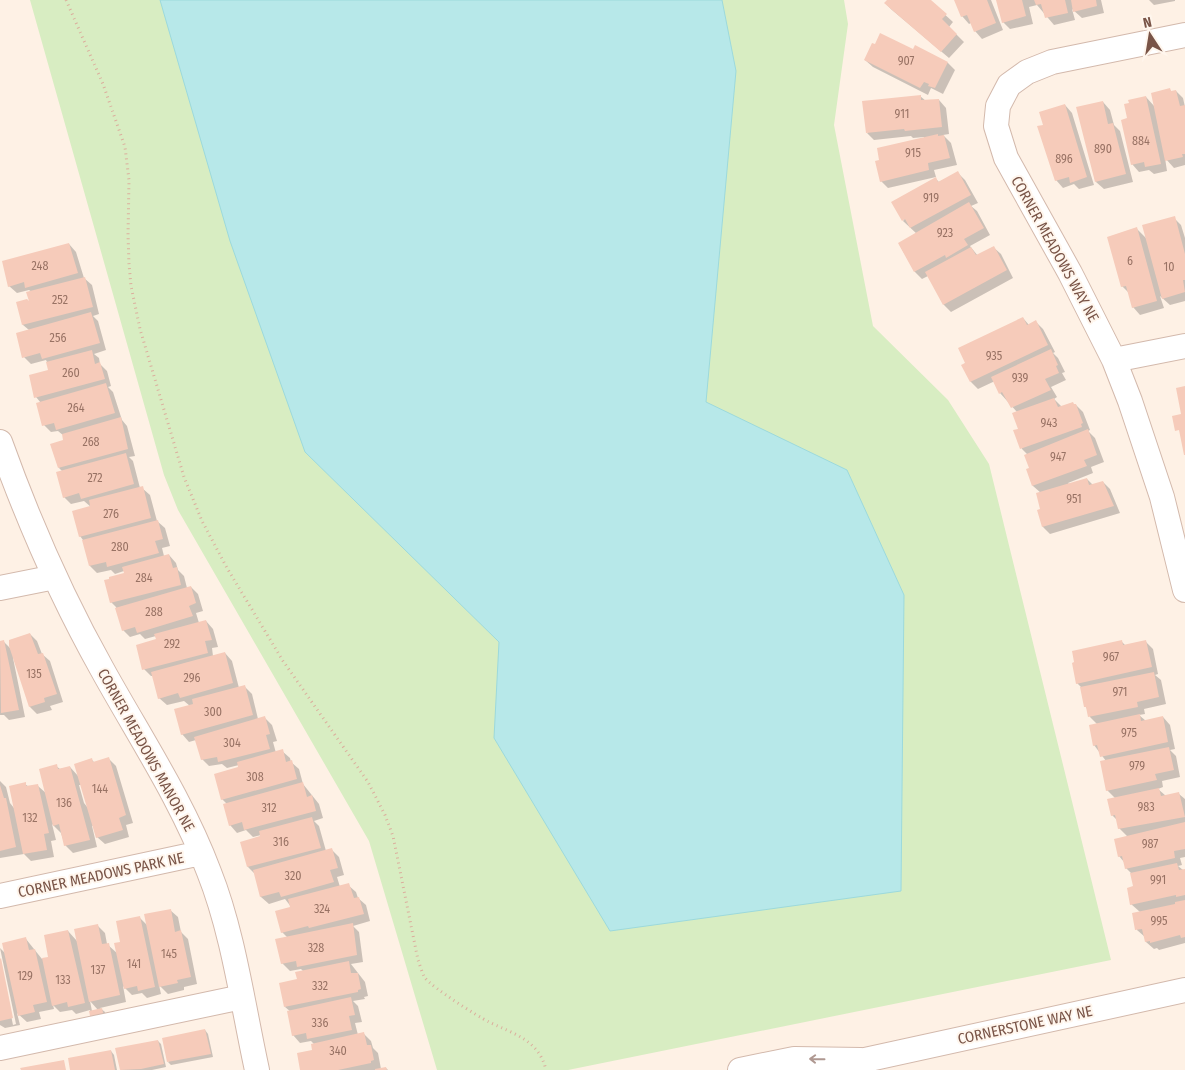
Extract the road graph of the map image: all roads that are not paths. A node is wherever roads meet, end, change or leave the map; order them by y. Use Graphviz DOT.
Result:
graph roads {
  1 [pos="1185,35"];
  2 [pos="1185,346"];
  3 [pos="1114,360"];
  4 [pos="0,442"];
  5 [pos="55,577"];
  6 [pos="0,588"];
  7 [pos="1185,590"];
  8 [pos="201,853"];
  9 [pos="0,896"];
  10 [pos="1185,990"];
  11 [pos="242,997"];
  12 [pos="0,1048"];
  13 [pos="865,1060"];
  14 [pos="257,1070"];
  15 [pos="740,1070"];
  16 [pos="841,1070"];
  1 -- 3 [label="street, CORNER MEADOWS WAY NE"];
  2 -- 3 [label="street"];
  3 -- 7 [label="street, CORNER MEADOWS WAY NE"];
  4 -- 5 [label="street, CORNER MEADOWS MANOR NE"];
  5 -- 6 [label="street"];
  5 -- 8 [label="street, CORNER MEADOWS MANOR NE"];
  8 -- 9 [label="street, CORNER MEADOWS PARK NE"];
  8 -- 11 [label="street, CORNER MEADOWS MANOR NE"];
  10 -- 13 [label="street, CORNERSTONE WAY NE"];
  11 -- 12 [label="street"];
  11 -- 14 [label="street, CORNER MEADOWS MANOR NE"];
  13 -- 15 [label="street, CORNERSTONE WAY NE, one-way"];
  13 -- 16 [label="street, CORNERSTONE WAY NE"];
}
